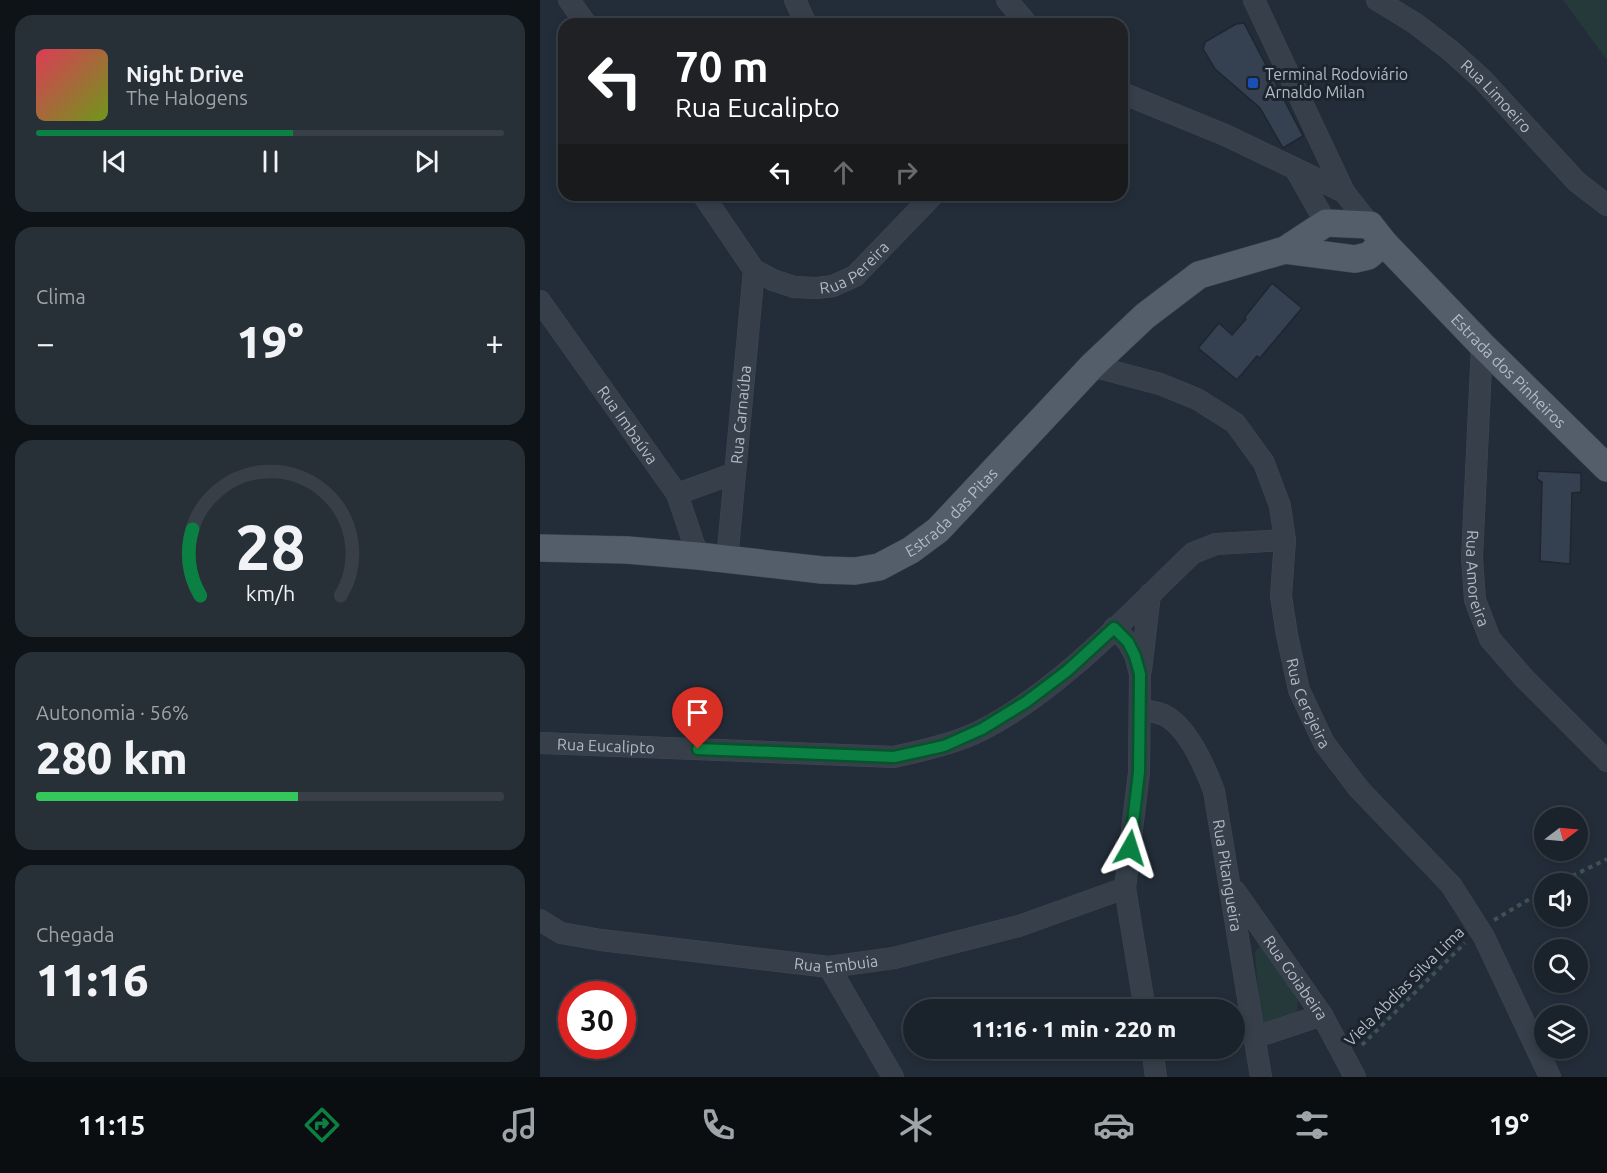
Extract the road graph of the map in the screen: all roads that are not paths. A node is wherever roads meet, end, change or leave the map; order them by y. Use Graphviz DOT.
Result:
graph roads {
  1 [pos="795,0"];
  2 [pos="1007,0"];
  3 [pos="1254,0"];
  4 [pos="1378,1"];
  5 [pos="803,18"];
  6 [pos="1022,18"];
  7 [pos="1128,95"];
  8 [pos="1296,170"];
  9 [pos="1344,192"];
  10 [pos="706,201"];
  11 [pos="927,201"];
  12 [pos="1607,205"];
  13 [pos="1326,223"];
  14 [pos="1377,234"];
  15 [pos="1285,250"];
  16 [pos="1355,259"];
  17 [pos="754,270"];
  18 [pos="1411,270"];
  19 [pos="540,301"];
  20 [pos="1482,345"];
  21 [pos="1092,366"];
  22 [pos="1607,468"];
  23 [pos="735,473"];
  24 [pos="677,494"];
  25 [pos="1285,540"];
  26 [pos="540,548"];
  27 [pos="698,556"];
  28 [pos="727,560"];
  29 [pos="1150,594"];
  30 [pos="1114,628"];
  31 [pos="1140,674"];
  32 [pos="1141,709"];
  33 [pos="540,743"];
  34 [pos="1607,761"];
  35 [pos="1230,882"];
  36 [pos="1125,888"];
  37 [pos="540,920"];
  38 [pos="829,967"];
  39 [pos="1143,999"];
  40 [pos="1322,1015"];
  41 [pos="1253,1038"];
  42 [pos="1154,1059"];
  43 [pos="1351,1069"];
  44 [pos="893,1077"];
  45 [pos="1156,1077"];
  46 [pos="1261,1077"];
  47 [pos="1550,1077"];
  1 -- 5 [label="street"];
  2 -- 6 [label="street"];
  3 -- 9 [label="street"];
  4 -- 12 [label="street, Rua Limoeiro"];
  7 -- 8 [label="street, Estrada dos Pinheiros"];
  8 -- 9 [label="street, Estrada dos Pinheiros"];
  8 -- 13 [label="street"];
  9 -- 14 [label="street, Estrada dos Pinheiros"];
  10 -- 17 [label="street"];
  11 -- 17 [label="street, Rua Pereira"];
  13 -- 14 [label="main road"];
  13 -- 15 [label="main road, Estrada das Pitas"];
  13 -- 16 [label="main road"];
  14 -- 16 [label="main road"];
  14 -- 18 [label="main road, Estrada dos Pinheiros"];
  15 -- 16 [label="main road, Estrada das Pitas"];
  15 -- 21 [label="main road, Estrada das Pitas"];
  16 -- 18 [label="main road"];
  17 -- 23 [label="street, Rua Carnaúba"];
  18 -- 20 [label="main road, Estrada dos Pinheiros"];
  19 -- 24 [label="street, Rua Imbaúva"];
  20 -- 22 [label="main road, Estrada dos Pinheiros"];
  20 -- 34 [label="street, Rua Amoreira"];
  21 -- 25 [label="street, Rua Cerejeira"];
  21 -- 28 [label="main road, Estrada das Pitas"];
  23 -- 24 [label="street"];
  23 -- 28 [label="street, Rua Carnaúba"];
  24 -- 27 [label="street, Rua Imbaúva"];
  25 -- 29 [label="street, Rua Eucalipto"];
  25 -- 47 [label="street, Rua Cerejeira"];
  26 -- 27 [label="main road, Estrada das Pitas"];
  27 -- 28 [label="main road, Estrada das Pitas"];
  29 -- 30 [label="street, Rua Eucalipto"];
  29 -- 31 [label="street"];
  30 -- 31 [label="street"];
  30 -- 33 [label="street, Rua Eucalipto"];
  31 -- 32 [label="street"];
  32 -- 35 [label="street, Rua Pitangueira"];
  32 -- 36 [label="street"];
  35 -- 40 [label="street, Rua Goiabeira"];
  35 -- 41 [label="street, Rua Pitangueira"];
  36 -- 38 [label="street, Rua Embuia"];
  36 -- 39 [label="street"];
  37 -- 38 [label="street, Rua Embuia"];
  38 -- 44 [label="street"];
  40 -- 41 [label="street"];
  40 -- 43 [label="street, Rua Goiabeira"];
  41 -- 46 [label="street, Rua Pitangueira"];
  42 -- 45 [label="street"];
}
